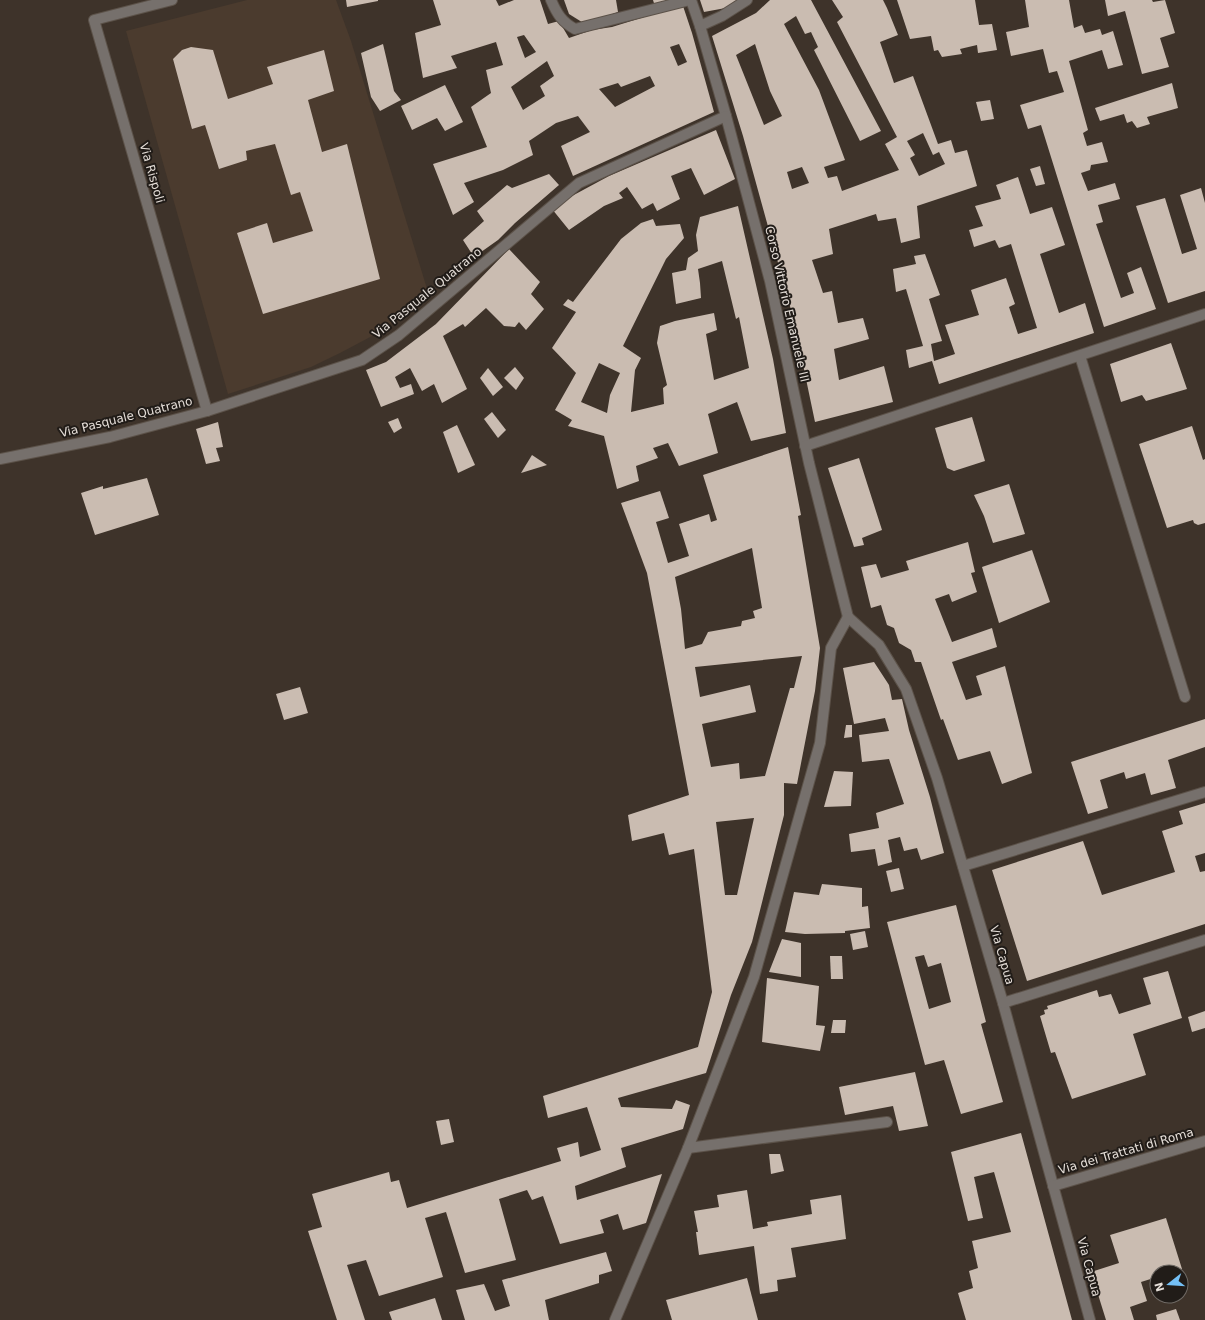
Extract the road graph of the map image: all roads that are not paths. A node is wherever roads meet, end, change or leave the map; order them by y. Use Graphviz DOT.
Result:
graph roads {
  1 [pos="172,0"];
  2 [pos="551,0"];
  3 [pos="691,0"];
  4 [pos="747,0"];
  5 [pos="158,2"];
  6 [pos="700,26"];
  7 [pos="726,116"];
  8 [pos="1205,314"];
  9 [pos="1080,356"];
  10 [pos="207,411"];
  11 [pos="805,446"];
  12 [pos="0,459"];
  13 [pos="848,617"];
  14 [pos="1185,697"];
  15 [pos="1205,792"];
  16 [pos="963,866"];
  17 [pos="1205,940"];
  18 [pos="1003,1004"];
  19 [pos="887,1122"];
  20 [pos="1205,1141"];
  21 [pos="688,1148"];
  22 [pos="1053,1186"];
  23 [pos="616,1320"];
  24 [pos="1090,1320"];
  1 -- 5 [label="street, Via Rispoli"];
  2 -- 3 [label="street"];
  3 -- 6 [label="street, Corso Vittorio Emanuele III"];
  4 -- 6 [label="street"];
  5 -- 10 [label="street, Via Rispoli"];
  6 -- 7 [label="street, Corso Vittorio Emanuele III"];
  7 -- 10 [label="street, Via Pasquale Quatrano"];
  7 -- 11 [label="street, Corso Vittorio Emanuele III"];
  8 -- 9 [label="street"];
  9 -- 11 [label="street"];
  9 -- 14 [label="street"];
  10 -- 12 [label="street, Via Pasquale Quatrano"];
  11 -- 13 [label="street, Corso Vittorio Emanuele III"];
  13 -- 16 [label="street, Via Capua"];
  13 -- 21 [label="street"];
  15 -- 16 [label="street"];
  16 -- 18 [label="street, Via Capua"];
  17 -- 18 [label="street"];
  18 -- 22 [label="street, Via Capua"];
  19 -- 21 [label="street"];
  20 -- 22 [label="street, Via dei Trattati di Roma"];
  21 -- 23 [label="street"];
  22 -- 24 [label="street, Via Capua"];
}
